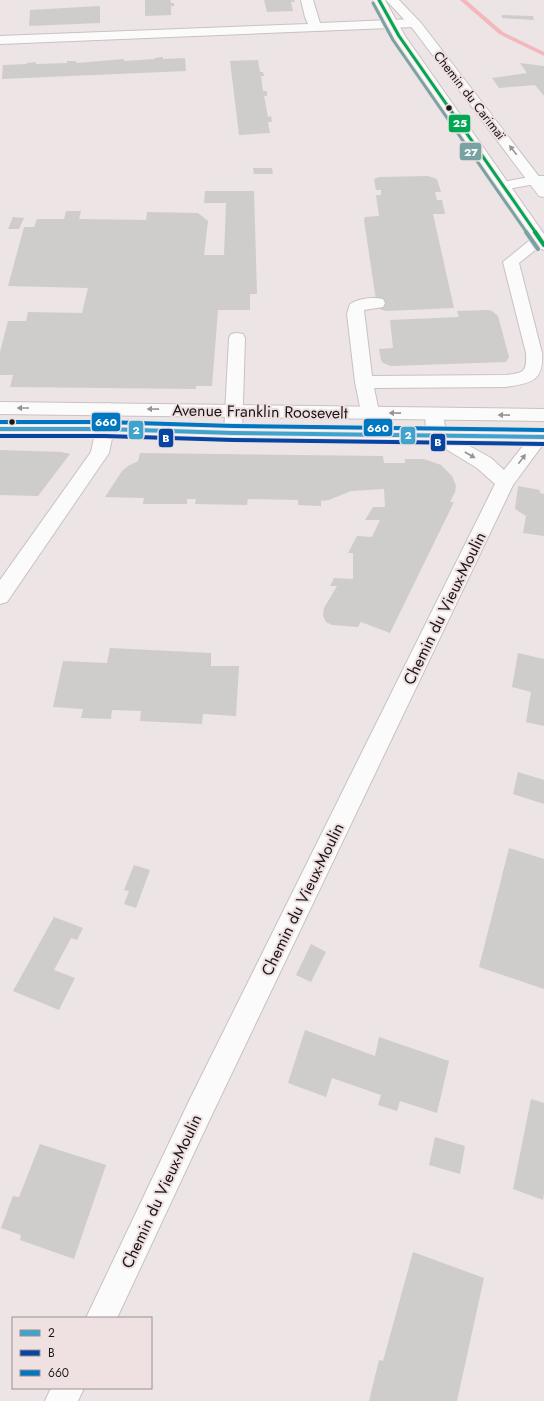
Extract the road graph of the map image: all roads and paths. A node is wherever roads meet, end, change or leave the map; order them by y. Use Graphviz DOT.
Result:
graph roads {
  1 [pos="307,0"];
  2 [pos="379,0"];
  3 [pos="392,0"];
  4 [pos="414,23"];
  5 [pos="393,24"];
  6 [pos="316,27"];
  7 [pos="0,40"];
  8 [pos="525,166"];
  9 [pos="544,168"];
  10 [pos="540,180"];
  11 [pos="503,186"];
  12 [pos="544,193"];
  13 [pos="542,242"];
  14 [pos="376,303"];
  15 [pos="237,338"];
  16 [pos="364,382"];
  17 [pos="0,408"];
  18 [pos="109,409"];
  19 [pos="235,410"];
  20 [pos="370,412"];
  21 [pos="434,414"];
  22 [pos="544,415"];
  23 [pos="0,429"];
  24 [pos="105,429"];
  25 [pos="234,433"];
  26 [pos="437,436"];
  27 [pos="541,437"];
  28 [pos="506,482"];
  29 [pos="0,596"];
  30 [pos="101,1317"];
  31 [pos="68,1389"];
  32 [pos="62,1401"];
  1 -- 6 [label="main road"];
  2 -- 5 [label="main road, Chemin du Carimaï"];
  3 -- 4 [label="main road, Chemin du Carimaï"];
  4 -- 5 [label="main road"];
  8 -- 4 [label="main road, Chemin du Carimaï, one-way"];
  5 -- 6 [label="main road"];
  5 -- 11 [label="main road, Chemin du Carimaï"];
  6 -- 7 [label="main road"];
  8 -- 9 [label="main road"];
  8 -- 10 [label="main road, Chemin du Carimaï"];
  10 -- 11 [label="main road"];
  10 -- 12 [label="main road, Chemin du Carimaï"];
  11 -- 13 [label="main road, Chemin du Carimaï"];
  13 -- 16 [label="main road"];
  14 -- 16 [label="main road"];
  15 -- 19 [label="main road"];
  16 -- 20 [label="main road"];
  18 -- 17 [label="main road, Avenue Franklin Roosevelt, one-way"];
  19 -- 18 [label="main road, Avenue Franklin Roosevelt, one-way"];
  18 -- 24 [label="main road"];
  19 -- 20 [label="main road, Avenue Franklin Roosevelt"];
  19 -- 25 [label="main road"];
  21 -- 20 [label="main road, Avenue Franklin Roosevelt, one-way"];
  22 -- 21 [label="main road, Avenue Franklin Roosevelt, one-way"];
  21 -- 26 [label="main road"];
  23 -- 24 [label="main road, Avenue Franklin Roosevelt"];
  24 -- 25 [label="main road, Avenue Franklin Roosevelt"];
  24 -- 29 [label="main road"];
  25 -- 26 [label="main road, Avenue Franklin Roosevelt"];
  26 -- 27 [label="main road, Avenue Franklin Roosevelt"];
  26 -- 28 [label="main road, one-way"];
  28 -- 27 [label="main road, Chemin du Vieux-Moulin, one-way"];
  28 -- 30 [label="main road, Chemin du Vieux-Moulin"];
  31 -- 32 [label="main road"];
}
